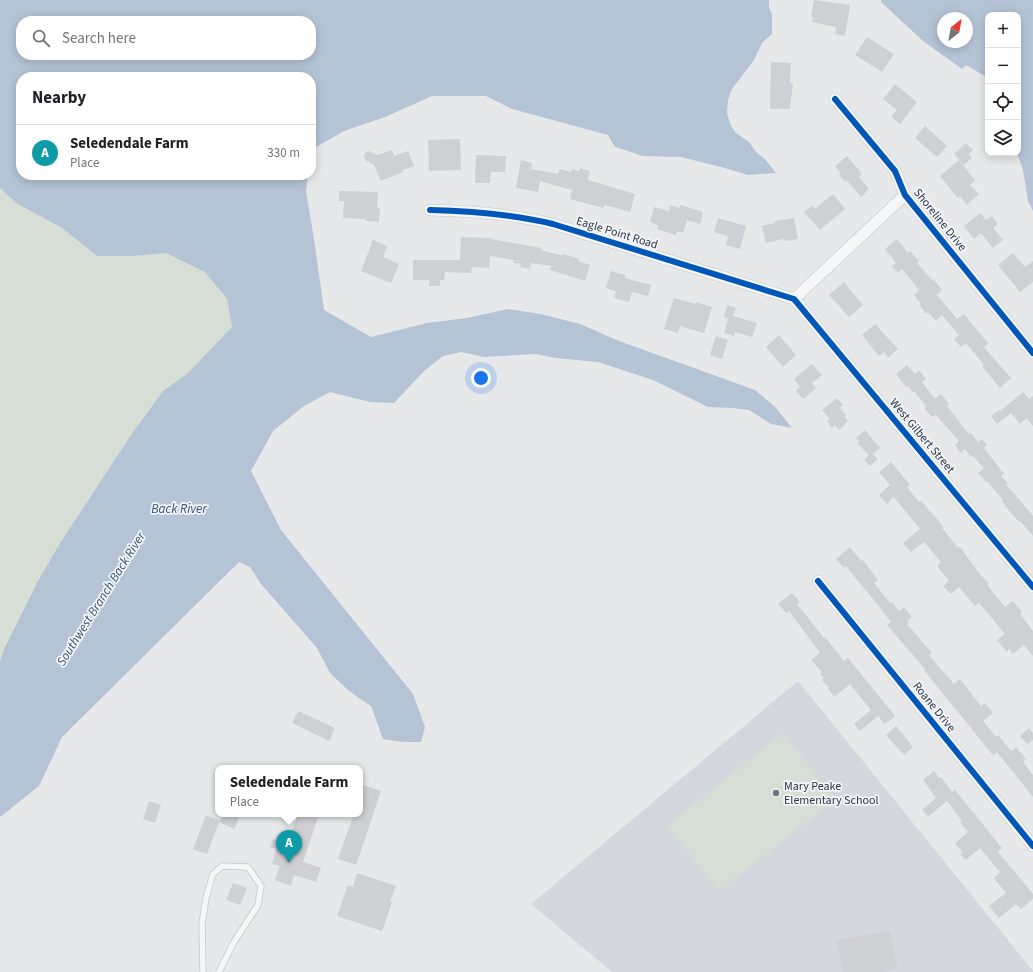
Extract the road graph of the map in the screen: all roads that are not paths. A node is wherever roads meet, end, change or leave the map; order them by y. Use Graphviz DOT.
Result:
graph roads {
  1 [pos="835,99"];
  2 [pos="905,195"];
  3 [pos="430,210"];
  4 [pos="794,299"];
  5 [pos="1033,353"];
  6 [pos="818,581"];
  7 [pos="1033,586"];
  8 [pos="1033,846"];
  9 [pos="203,972"];
  10 [pos="219,972"];
  1 -- 2 [label="street, Shoreline Drive"];
  2 -- 4 [label="street"];
  2 -- 5 [label="street, Shoreline Drive"];
  3 -- 4 [label="street, Eagle Point Road"];
  4 -- 7 [label="street, West Gilbert Street"];
  6 -- 8 [label="street, Roane Drive"];
  9 -- 10 [label="lane"];
}
